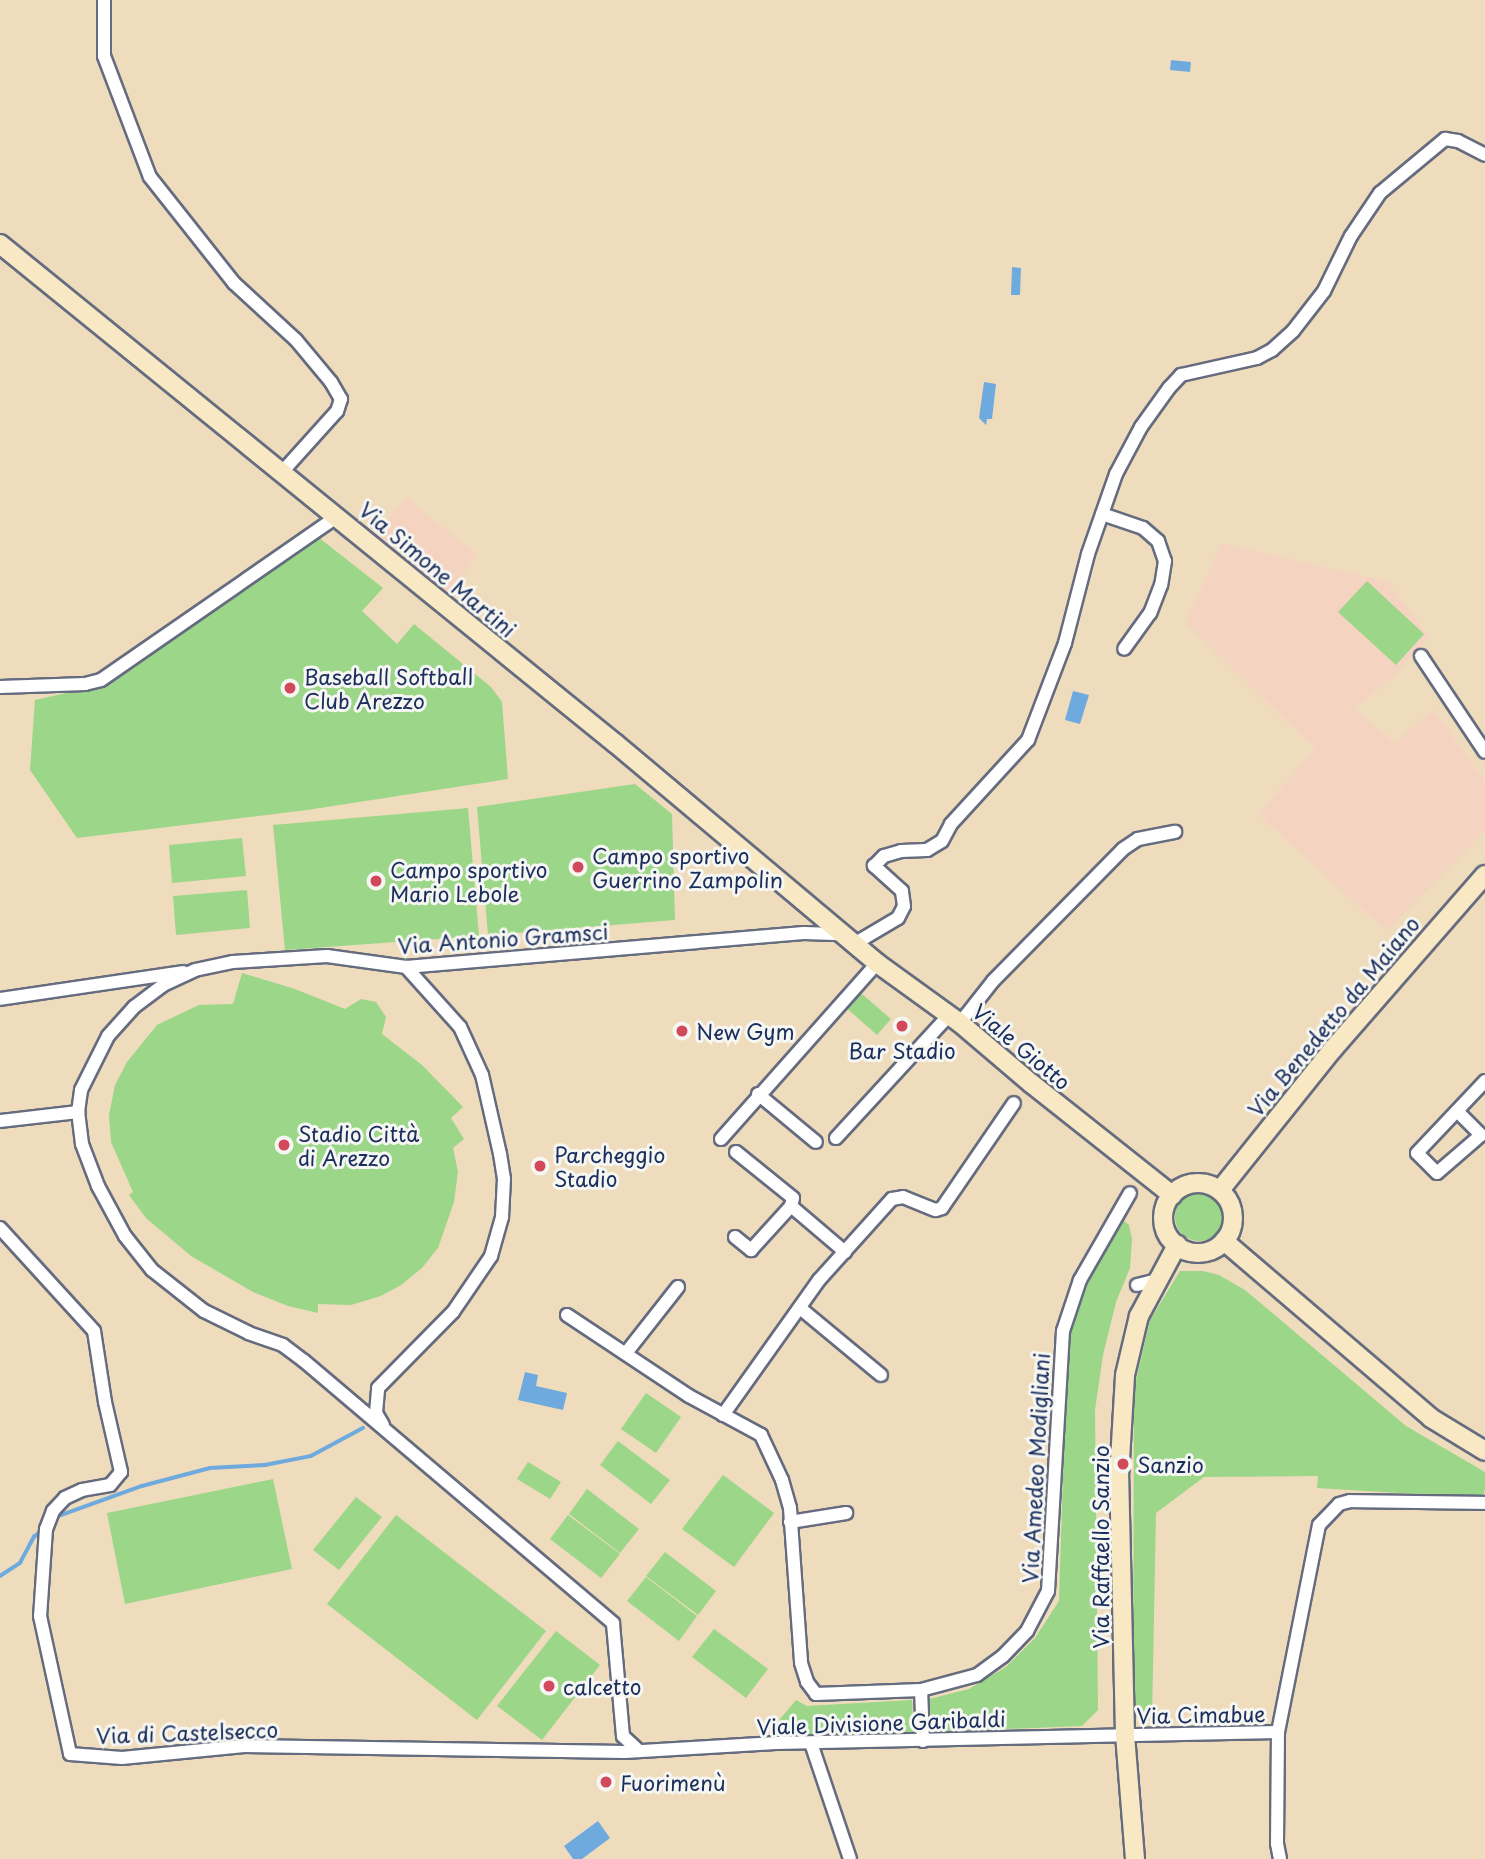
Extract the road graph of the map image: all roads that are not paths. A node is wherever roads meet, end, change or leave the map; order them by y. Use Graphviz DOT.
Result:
graph roads {
  1 [pos="104,0"];
  2 [pos="1485,155"];
  3 [pos="0,244"];
  4 [pos="282,472"];
  5 [pos="1102,514"];
  6 [pos="338,516"];
  7 [pos="1124,649"];
  8 [pos="1421,656"];
  9 [pos="0,687"];
  10 [pos="1485,752"];
  11 [pos="1175,832"];
  12 [pos="1485,875"];
  13 [pos="848,939"];
  14 [pos="877,963"];
  15 [pos="406,967"];
  16 [pos="195,970"];
  17 [pos="0,999"];
  18 [pos="954,1019"];
  19 [pos="1485,1081"];
  20 [pos="758,1094"];
  21 [pos="1014,1103"];
  22 [pos="1457,1111"];
  23 [pos="78,1112"];
  24 [pos="0,1121"];
  25 [pos="836,1138"];
  26 [pos="720,1139"];
  27 [pos="816,1142"];
  28 [pos="736,1152"];
  29 [pos="1220,1190"];
  30 [pos="1130,1193"];
  31 [pos="1172,1195"];
  32 [pos="791,1206"];
  33 [pos="0,1228"];
  34 [pos="735,1237"];
  35 [pos="1224,1241"];
  36 [pos="1177,1245"];
  37 [pos="845,1252"];
  38 [pos="1157,1280"];
  39 [pos="1137,1285"];
  40 [pos="678,1287"];
  41 [pos="800,1308"];
  42 [pos="567,1315"];
  43 [pos="626,1353"];
  44 [pos="881,1375"];
  45 [pos="723,1415"];
  46 [pos="389,1435"];
  47 [pos="1485,1451"];
  48 [pos="1485,1503"];
  49 [pos="846,1513"];
  50 [pos="790,1522"];
  51 [pos="921,1690"];
  52 [pos="1278,1732"];
  53 [pos="1125,1734"];
  54 [pos="623,1736"];
  55 [pos="923,1741"];
  56 [pos="811,1744"];
  57 [pos="639,1751"];
  58 [pos="602,1752"];
  59 [pos="625,1752"];
  60 [pos="850,1859"];
  61 [pos="1135,1859"];
  62 [pos="1278,1859"];
  1 -- 4 [label="street"];
  2 -- 5 [label="street"];
  3 -- 4 [label="street, Via Simone Martini"];
  4 -- 6 [label="street, Via Simone Martini"];
  5 -- 7 [label="street"];
  5 -- 13 [label="street"];
  6 -- 9 [label="street"];
  6 -- 13 [label="street, Via Simone Martini"];
  8 -- 10 [label="street"];
  11 -- 18 [label="street"];
  12 -- 29 [label="street, Via Benedetto da Maiano"];
  13 -- 14 [label="street, Viale Giotto"];
  13 -- 15 [label="street, Via Antonio Gramsci"];
  14 -- 18 [label="street, Viale Giotto"];
  14 -- 20 [label="street"];
  15 -- 16 [label="street, Via Antonio Gramsci"];
  15 -- 46 [label="street"];
  16 -- 17 [label="street"];
  16 -- 23 [label="street, Via Antonio Gramsci"];
  18 -- 25 [label="street"];
  18 -- 31 [label="street, Viale Giotto"];
  19 -- 22 [label="street"];
  20 -- 26 [label="street"];
  20 -- 27 [label="street"];
  21 -- 37 [label="street"];
  22 -- 22 [label="street"];
  23 -- 24 [label="street"];
  23 -- 46 [label="street"];
  28 -- 32 [label="street"];
  29 -- 31 [label="street"];
  29 -- 35 [label="street"];
  30 -- 51 [label="street, Via Amedeo Modigliani"];
  31 -- 36 [label="street"];
  32 -- 34 [label="street"];
  32 -- 37 [label="street"];
  33 -- 58 [label="street, Via di Castelsecco"];
  35 -- 36 [label="street"];
  35 -- 47 [label="street"];
  36 -- 38 [label="street, Via Raffaello Sanzio"];
  37 -- 41 [label="street"];
  38 -- 39 [label="street"];
  38 -- 53 [label="street, Via Raffaello Sanzio"];
  40 -- 43 [label="street"];
  41 -- 44 [label="street"];
  41 -- 45 [label="street"];
  42 -- 43 [label="street"];
  43 -- 45 [label="street"];
  45 -- 50 [label="street"];
  46 -- 54 [label="street"];
  48 -- 52 [label="street"];
  49 -- 50 [label="street"];
  50 -- 51 [label="street, Via Amedeo Modigliani"];
  51 -- 55 [label="street"];
  52 -- 53 [label="street, Via Cimabue"];
  52 -- 62 [label="street"];
  53 -- 55 [label="street, Viale Divisione Garibaldi"];
  53 -- 61 [label="street, Via Raffaello Sanzio"];
  54 -- 57 [label="street"];
  54 -- 58 [label="street"];
  55 -- 56 [label="street, Viale Divisione Garibaldi"];
  56 -- 57 [label="street, Viale Divisione Garibaldi"];
  56 -- 60 [label="street"];
  57 -- 59 [label="street, Viale Divisione Garibaldi"];
  58 -- 59 [label="street, Via di Castelsecco"];
}
